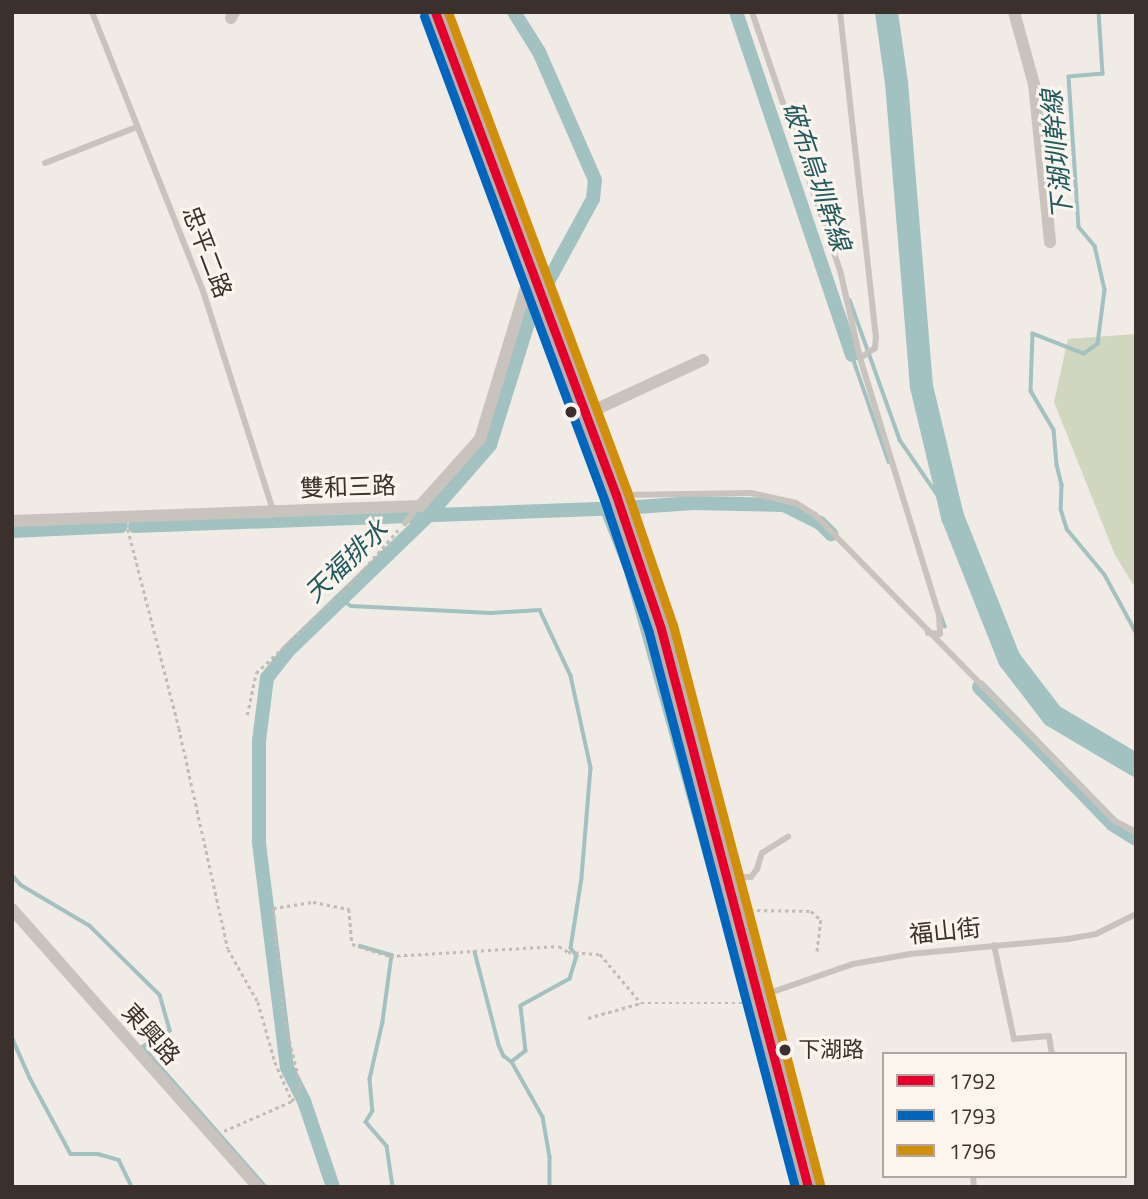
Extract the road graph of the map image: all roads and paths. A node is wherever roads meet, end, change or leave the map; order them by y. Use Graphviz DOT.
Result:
graph roads {
  1 [pos="92,12"];
  2 [pos="435,12"];
  3 [pos="752,12"];
  4 [pos="840,12"];
  5 [pos="1014,12"];
  6 [pos="137,127"];
  7 [pos="45,163"];
  8 [pos="1050,242"];
  9 [pos="531,271"];
  10 [pos="860,358"];
  11 [pos="703,360"];
  12 [pos="586,414"];
  13 [pos="620,504"];
  14 [pos="273,510"];
  15 [pos="416,510"];
  16 [pos="12,521"];
  17 [pos="405,523"];
  18 [pos="129,534"];
  19 [pos="928,633"];
  20 [pos="247,715"];
  21 [pos="1136,832"];
  22 [pos="788,837"];
  23 [pos="727,878"];
  24 [pos="12,909"];
  25 [pos="736,910"];
  26 [pos="1135,917"];
  27 [pos="994,945"];
  28 [pos="817,952"];
  29 [pos="760,1000"];
  30 [pos="641,1003"];
  31 [pos="588,1018"];
  32 [pos="1052,1052"];
  33 [pos="293,1100"];
  34 [pos="213,1136"];
  35 [pos="258,1187"];
  36 [pos="808,1187"];
  1 -- 6 [label="lane, 忠平二路"];
  2 -- 9 [label="main road"];
  3 -- 10 [label="lane"];
  4 -- 10 [label="lane"];
  5 -- 8 [label="street"];
  6 -- 7 [label="lane"];
  6 -- 14 [label="lane, 忠平二路"];
  9 -- 12 [label="main road"];
  9 -- 15 [label="street, 雙和三路"];
  10 -- 19 [label="lane"];
  11 -- 12 [label="street"];
  12 -- 13 [label="main road"];
  13 -- 19 [label="lane"];
  13 -- 23 [label="main road"];
  14 -- 15 [label="street, 雙和三路"];
  14 -- 16 [label="street, 雙和三路"];
  15 -- 17 [label="lane"];
  17 -- 20 [label="path"];
  18 -- 33 [label="path"];
  19 -- 21 [label="lane"];
  22 -- 23 [label="lane"];
  23 -- 25 [label="main road"];
  24 -- 34 [label="street, 東興路"];
  25 -- 28 [label="path"];
  25 -- 29 [label="main road"];
  26 -- 27 [label="lane, 福山街"];
  27 -- 29 [label="lane, 福山街"];
  27 -- 32 [label="lane"];
  29 -- 30 [label="path"];
  29 -- 36 [label="main road"];
  30 -- 31 [label="path"];
  30 -- 33 [label="path"];
  33 -- 34 [label="path"];
  34 -- 35 [label="street, 東興路"];
}
